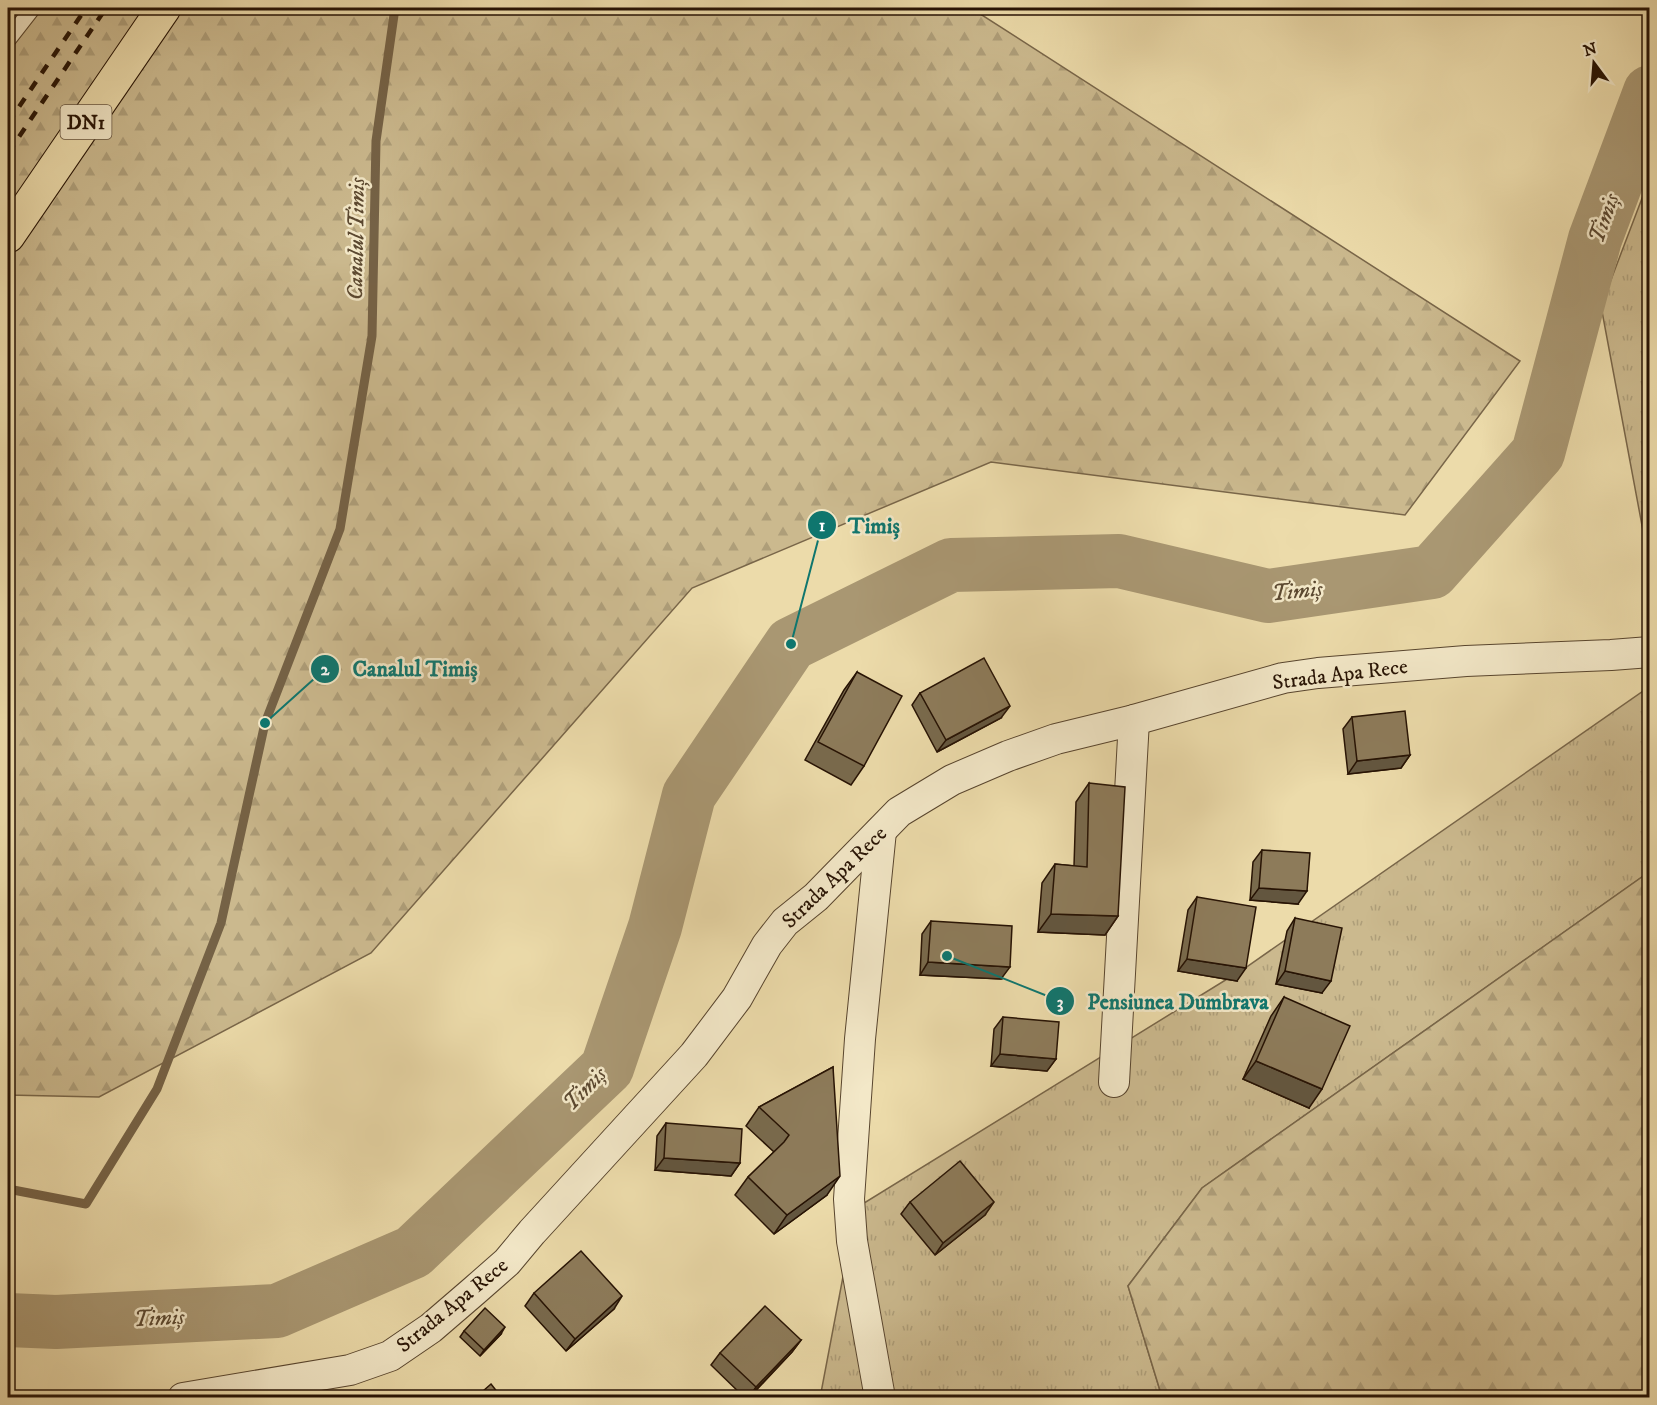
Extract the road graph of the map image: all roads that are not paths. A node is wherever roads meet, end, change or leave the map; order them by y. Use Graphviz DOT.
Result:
graph roads {
  1 [pos="33,8"];
  2 [pos="164,8"];
  3 [pos="8,40"];
  4 [pos="8,236"];
  5 [pos="1649,650"];
  6 [pos="1134,720"];
  7 [pos="881,831"];
  8 [pos="1114,1082"];
  9 [pos="350,1370"];
  10 [pos="203,1396"];
  11 [pos="323,1398"];
  12 [pos="880,1398"];
  1 -- 3 [label="lane"];
  2 -- 4 [label="highway, DN1"];
  5 -- 6 [label="street, Strada Apa Rece"];
  6 -- 7 [label="street, Strada Apa Rece"];
  6 -- 8 [label="street"];
  7 -- 9 [label="street, Strada Apa Rece"];
  7 -- 12 [label="street"];
  9 -- 10 [label="street, Strada Apa Rece"];
  9 -- 11 [label="street"];
}
